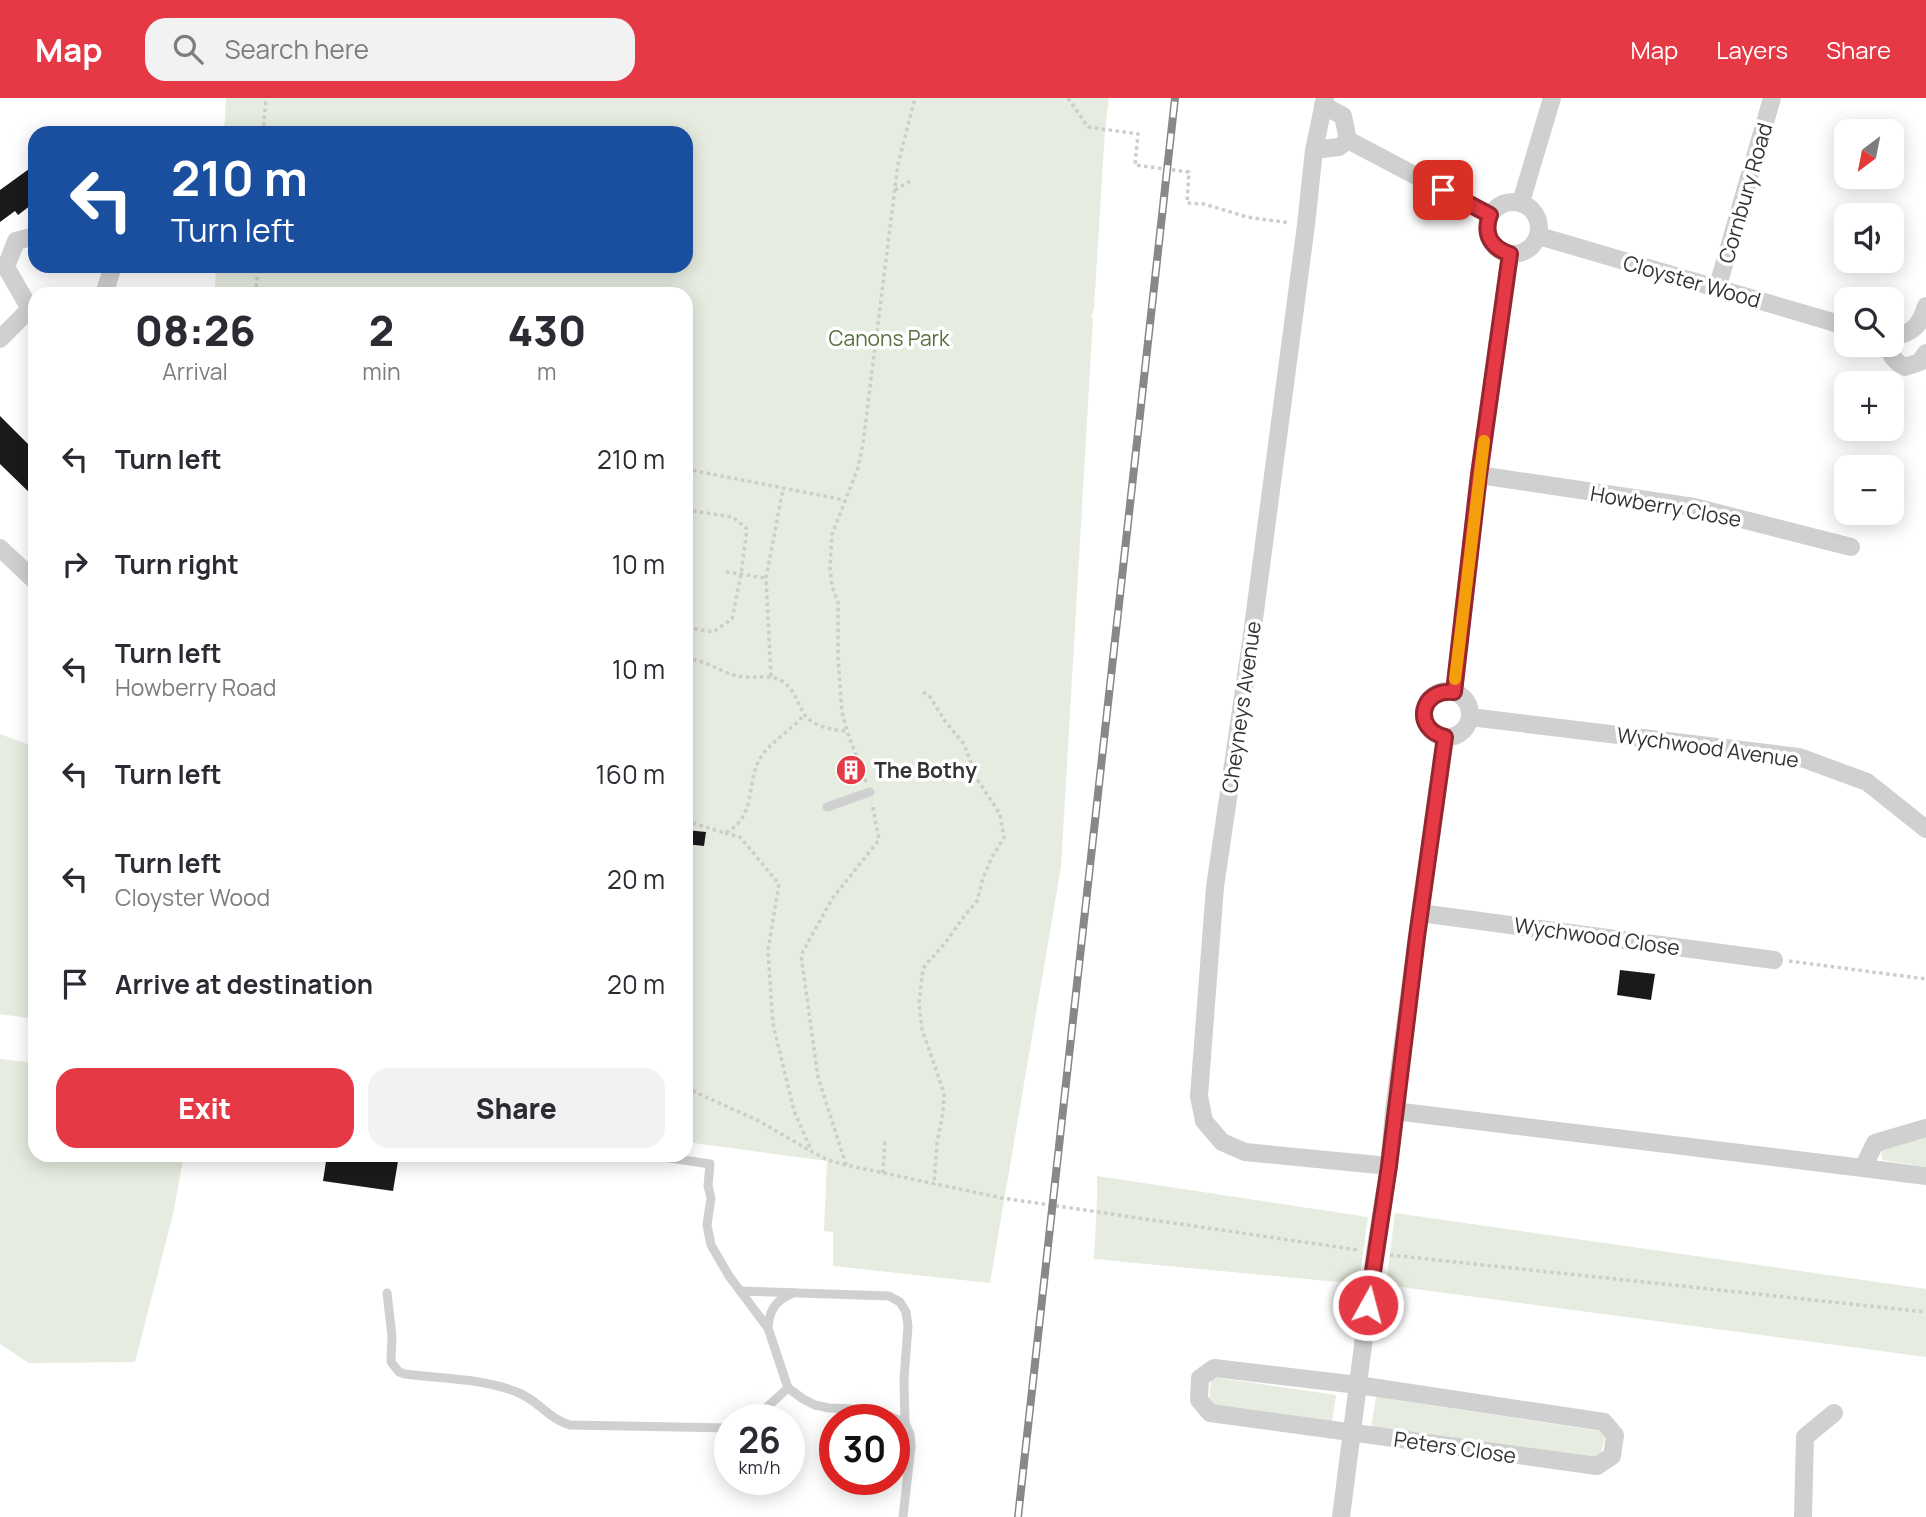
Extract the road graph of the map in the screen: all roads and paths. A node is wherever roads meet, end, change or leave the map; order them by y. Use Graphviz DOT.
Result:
graph roads {
  1 [pos="266,98"];
  2 [pos="915,98"];
  3 [pos="1068,98"];
  4 [pos="1552,98"];
  5 [pos="1772,98"];
  6 [pos="1324,101"];
  7 [pos="264,126"];
  8 [pos="1348,140"];
  9 [pos="1314,150"];
  10 [pos="912,180"];
  11 [pos="895,190"];
  12 [pos="1521,202"];
  13 [pos="1490,215"];
  14 [pos="1306,225"];
  15 [pos="1539,236"];
  16 [pos="28,238"];
  17 [pos="1510,254"];
  18 [pos="1717,289"];
  19 [pos="28,303"];
  20 [pos="1926,306"];
  21 [pos="28,314"];
  22 [pos="1834,323"];
  23 [pos="1921,335"];
  24 [pos="0,339"];
  25 [pos="1926,353"];
  26 [pos="1892,357"];
  27 [pos="693,471"];
  28 [pos="1479,475"];
  29 [pos="783,489"];
  30 [pos="845,500"];
  31 [pos="693,511"];
  32 [pos="1851,547"];
  33 [pos="0,548"];
  34 [pos="726,572"];
  35 [pos="28,574"];
  36 [pos="741,574"];
  37 [pos="766,578"];
  38 [pos="693,629"];
  39 [pos="693,660"];
  40 [pos="771,676"];
  41 [pos="923,692"];
  42 [pos="1454,692"];
  43 [pos="804,715"];
  44 [pos="1470,717"];
  45 [pos="847,731"];
  46 [pos="1445,737"];
  47 [pos="870,792"];
  48 [pos="827,807"];
  49 [pos="693,823"];
  50 [pos="1926,829"];
  51 [pos="725,833"];
  52 [pos="1420,913"];
  53 [pos="1774,960"];
  54 [pos="1926,979"];
  55 [pos="693,1091"];
  56 [pos="1394,1111"];
  57 [pos="1926,1128"];
  58 [pos="885,1138"];
  59 [pos="813,1152"];
  60 [pos="693,1161"];
  61 [pos="846,1165"];
  62 [pos="1389,1166"];
  63 [pos="1863,1168"];
  64 [pos="883,1173"];
  65 [pos="1926,1176"];
  66 [pos="934,1185"];
  67 [pos="1375,1252"];
  68 [pos="741,1290"];
  69 [pos="794,1292"];
  70 [pos="387,1293"];
  71 [pos="1926,1312"];
  72 [pos="768,1328"];
  73 [pos="1358,1385"];
  74 [pos="788,1388"];
  75 [pos="770,1404"];
  76 [pos="905,1404"];
  77 [pos="819,1406"];
  78 [pos="1834,1413"];
  79 [pos="714,1428"];
  80 [pos="1351,1433"];
  81 [pos="910,1434"];
  82 [pos="910,1455"];
  83 [pos="905,1495"];
  84 [pos="903,1517"];
  85 [pos="1341,1517"];
  86 [pos="1803,1517"];
  1 -- 7 [label="path"];
  2 -- 11 [label="path"];
  3 -- 14 [label="path"];
  4 -- 12 [label="street"];
  5 -- 18 [label="street, Cornbury Road"];
  6 -- 8 [label="street"];
  6 -- 9 [label="street, Cheyneys Avenue"];
  8 -- 9 [label="street"];
  8 -- 13 [label="street"];
  9 -- 14 [label="street, Cheyneys Avenue"];
  10 -- 11 [label="path"];
  11 -- 30 [label="path"];
  12 -- 13 [label="street"];
  12 -- 15 [label="street"];
  13 -- 17 [label="street"];
  14 -- 62 [label="street, Cheyneys Avenue"];
  15 -- 17 [label="street"];
  15 -- 18 [label="street, Cloyster Wood"];
  16 -- 19 [label="street"];
  17 -- 28 [label="street"];
  18 -- 22 [label="street, Cloyster Wood"];
  20 -- 23 [label="street"];
  21 -- 24 [label="street"];
  25 -- 26 [label="street"];
  27 -- 29 [label="path"];
  28 -- 32 [label="street, Howberry Close"];
  28 -- 42 [label="street"];
  29 -- 30 [label="path"];
  29 -- 37 [label="path"];
  30 -- 45 [label="path"];
  31 -- 36 [label="path"];
  33 -- 35 [label="street"];
  34 -- 36 [label="path"];
  36 -- 37 [label="path"];
  36 -- 38 [label="path"];
  37 -- 40 [label="path"];
  39 -- 40 [label="path"];
  40 -- 43 [label="path"];
  41 -- 66 [label="path"];
  42 -- 44 [label="street"];
  42 -- 46 [label="street"];
  43 -- 45 [label="path"];
  43 -- 51 [label="path"];
  44 -- 46 [label="street"];
  44 -- 50 [label="street, Wychwood Avenue"];
  45 -- 47 [label="path"];
  46 -- 52 [label="street"];
  47 -- 48 [label="lane"];
  47 -- 61 [label="path"];
  49 -- 51 [label="path"];
  51 -- 59 [label="path"];
  52 -- 53 [label="street, Wychwood Close"];
  52 -- 56 [label="street"];
  53 -- 54 [label="path"];
  55 -- 59 [label="path"];
  56 -- 62 [label="street"];
  56 -- 63 [label="street"];
  57 -- 63 [label="street"];
  58 -- 64 [label="path"];
  59 -- 61 [label="path"];
  60 -- 68 [label="lane"];
  61 -- 64 [label="path"];
  62 -- 67 [label="street"];
  63 -- 65 [label="street"];
  64 -- 66 [label="path"];
  66 -- 67 [label="path"];
  67 -- 71 [label="path"];
  67 -- 73 [label="street"];
  68 -- 69 [label="lane"];
  68 -- 72 [label="lane"];
  69 -- 72 [label="lane"];
  69 -- 76 [label="lane"];
  70 -- 79 [label="lane"];
  72 -- 74 [label="lane"];
  73 -- 80 [label="street"];
  73 -- 80 [label="street, Peters Close"];
  73 -- 80 [label="street, Peters Close"];
  74 -- 75 [label="lane"];
  74 -- 77 [label="lane"];
  78 -- 86 [label="street"];
  80 -- 85 [label="street"];
  81 -- 82 [label="lane"];
  83 -- 84 [label="lane"];
}
